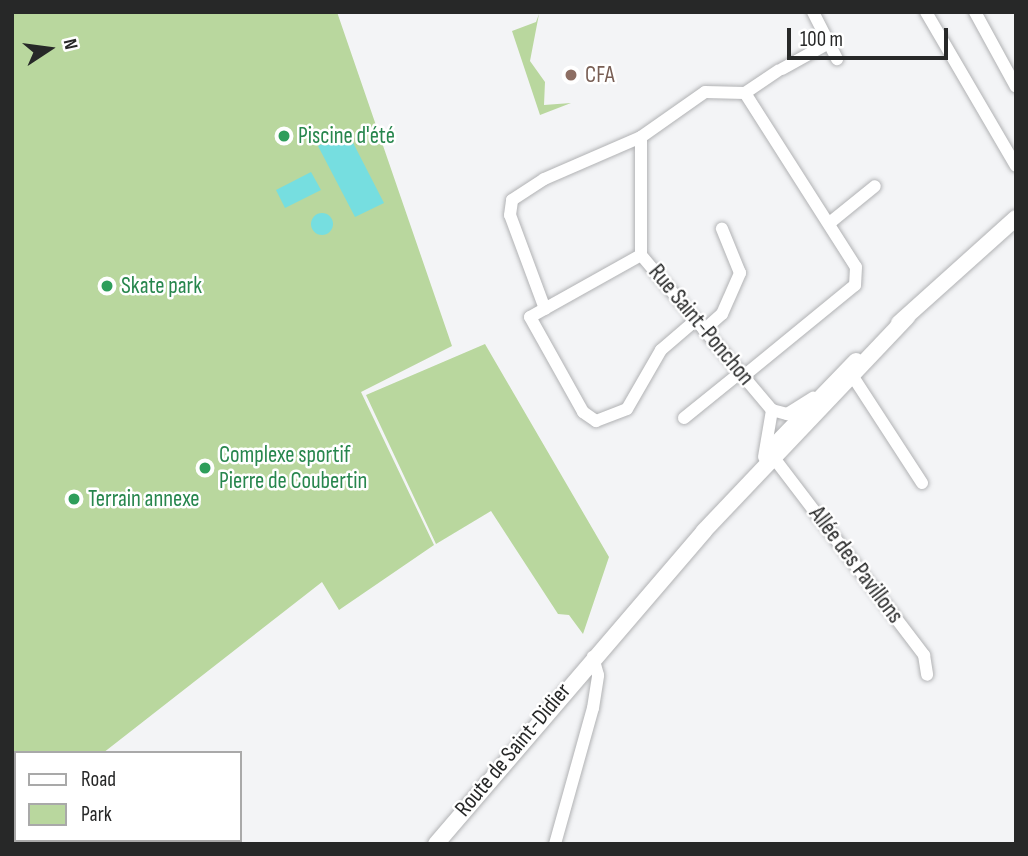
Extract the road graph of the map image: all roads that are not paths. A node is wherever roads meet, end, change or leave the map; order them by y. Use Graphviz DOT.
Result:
graph roads {
  1 [pos="813,12"];
  2 [pos="926,12"];
  3 [pos="975,12"];
  4 [pos="829,43"];
  5 [pos="837,58"];
  6 [pos="1016,87"];
  7 [pos="746,93"];
  8 [pos="641,137"];
  9 [pos="1016,166"];
  10 [pos="875,186"];
  11 [pos="1016,218"];
  12 [pos="832,220"];
  13 [pos="722,229"];
  14 [pos="641,255"];
  15 [pos="545,309"];
  16 [pos="700,325"];
  17 [pos="851,373"];
  18 [pos="742,374"];
  19 [pos="684,418"];
  20 [pos="815,418"];
  21 [pos="778,419"];
  22 [pos="774,455"];
  23 [pos="922,483"];
  24 [pos="593,657"];
  25 [pos="927,676"];
  26 [pos="436,844"];
  27 [pos="555,844"];
  1 -- 4 [label="street"];
  2 -- 9 [label="street"];
  3 -- 6 [label="street"];
  4 -- 5 [label="street"];
  4 -- 7 [label="street"];
  7 -- 8 [label="street"];
  7 -- 12 [label="street"];
  8 -- 14 [label="street, Rue Saint-Ponchon"];
  8 -- 15 [label="street"];
  10 -- 12 [label="street"];
  11 -- 17 [label="main road"];
  12 -- 18 [label="street"];
  13 -- 16 [label="street"];
  14 -- 15 [label="street"];
  14 -- 16 [label="street, Rue Saint-Ponchon"];
  15 -- 16 [label="street"];
  16 -- 18 [label="street, Rue Saint-Ponchon"];
  17 -- 20 [label="main road"];
  17 -- 21 [label="main road"];
  17 -- 23 [label="street"];
  18 -- 19 [label="street"];
  18 -- 21 [label="street, Rue Saint-Ponchon"];
  20 -- 21 [label="street"];
  20 -- 22 [label="main road"];
  21 -- 22 [label="main road"];
  22 -- 24 [label="main road, Route de Saint-Didier"];
  22 -- 25 [label="street, Allée des Pavillons"];
  24 -- 26 [label="main road, Route de Saint-Didier"];
  24 -- 27 [label="street"];
}
